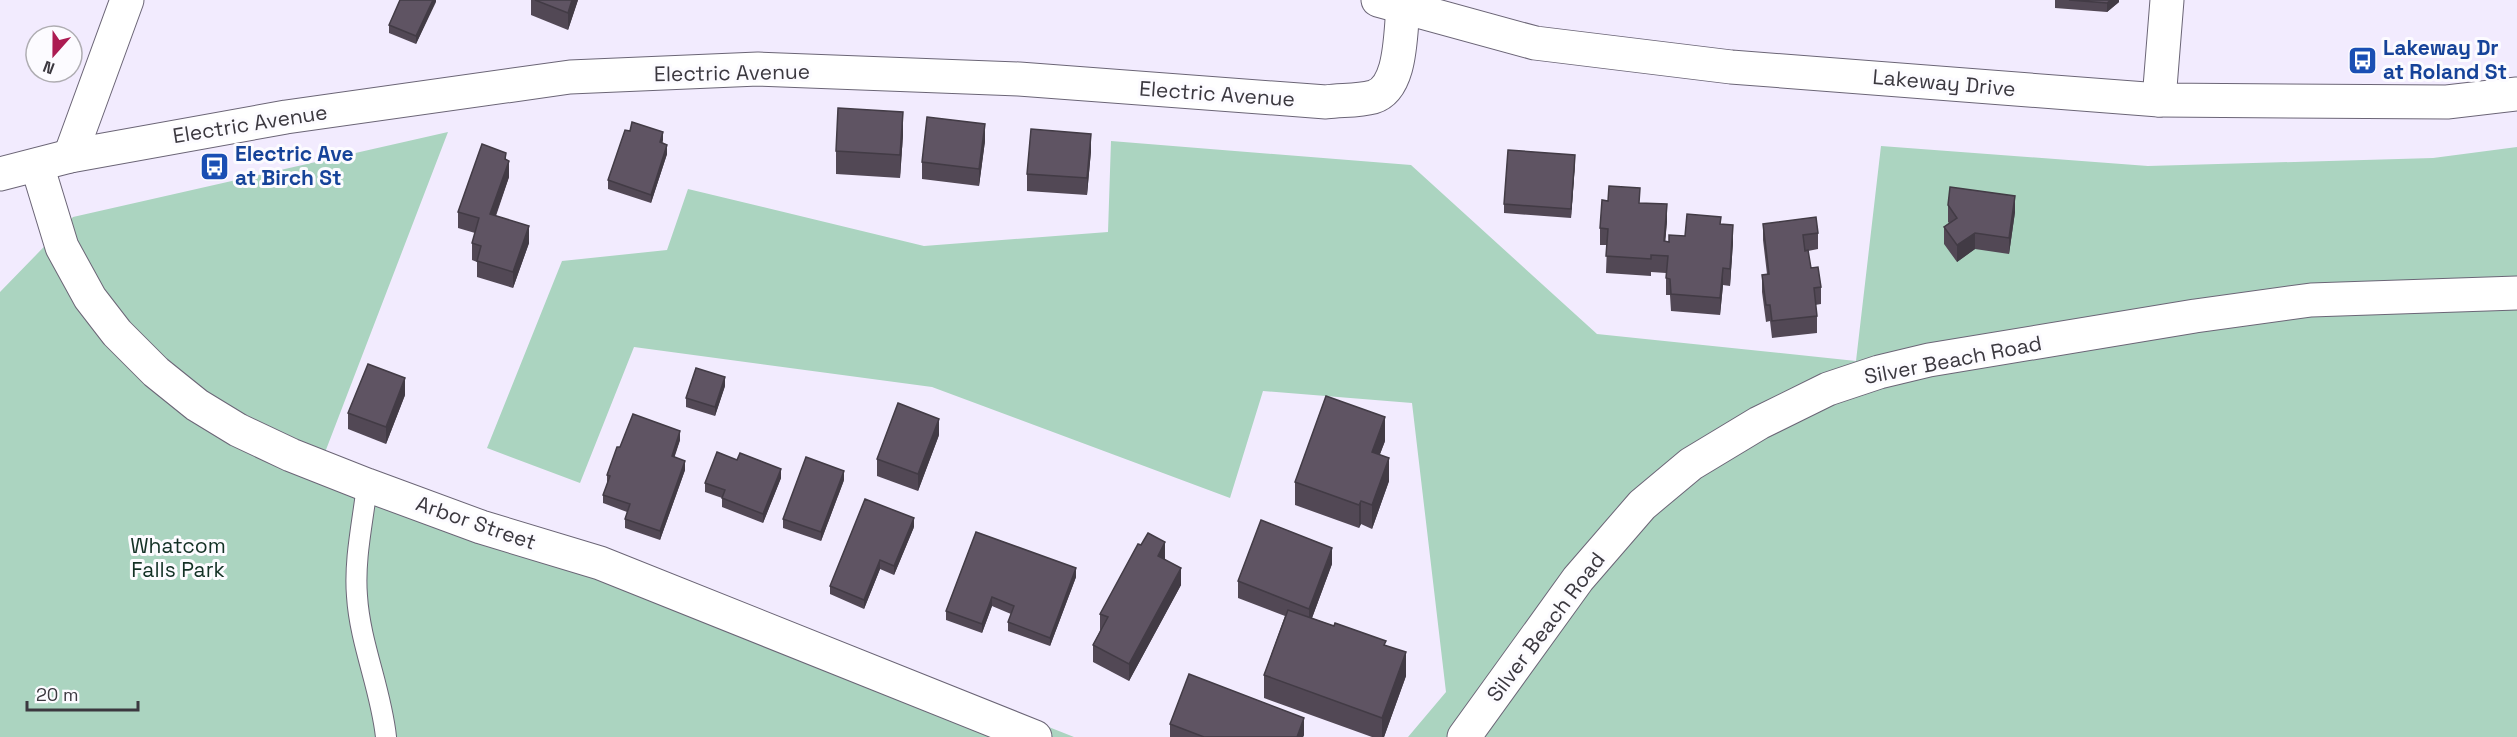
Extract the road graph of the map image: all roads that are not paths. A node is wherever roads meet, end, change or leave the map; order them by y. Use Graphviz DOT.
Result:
graph roads {
  1 [pos="127,0"];
  2 [pos="2167,0"];
  3 [pos="1395,3"];
  4 [pos="2517,94"];
  5 [pos="2159,100"];
  6 [pos="70,156"];
  7 [pos="37,165"];
  8 [pos="0,174"];
  9 [pos="2517,293"];
  10 [pos="367,485"];
  11 [pos="386,737"];
  12 [pos="1035,737"];
  13 [pos="1464,737"];
  1 -- 6 [label="street"];
  2 -- 5 [label="street"];
  3 -- 5 [label="street, Lakeway Drive"];
  3 -- 6 [label="street, Electric Avenue"];
  4 -- 5 [label="street, Lakeway Drive"];
  6 -- 7 [label="street, Electric Avenue"];
  7 -- 8 [label="street, Electric Avenue"];
  7 -- 10 [label="street, Arbor Street"];
  9 -- 13 [label="street, Silver Beach Road"];
  10 -- 11 [label="lane"];
  10 -- 12 [label="street, Arbor Street"];
}
